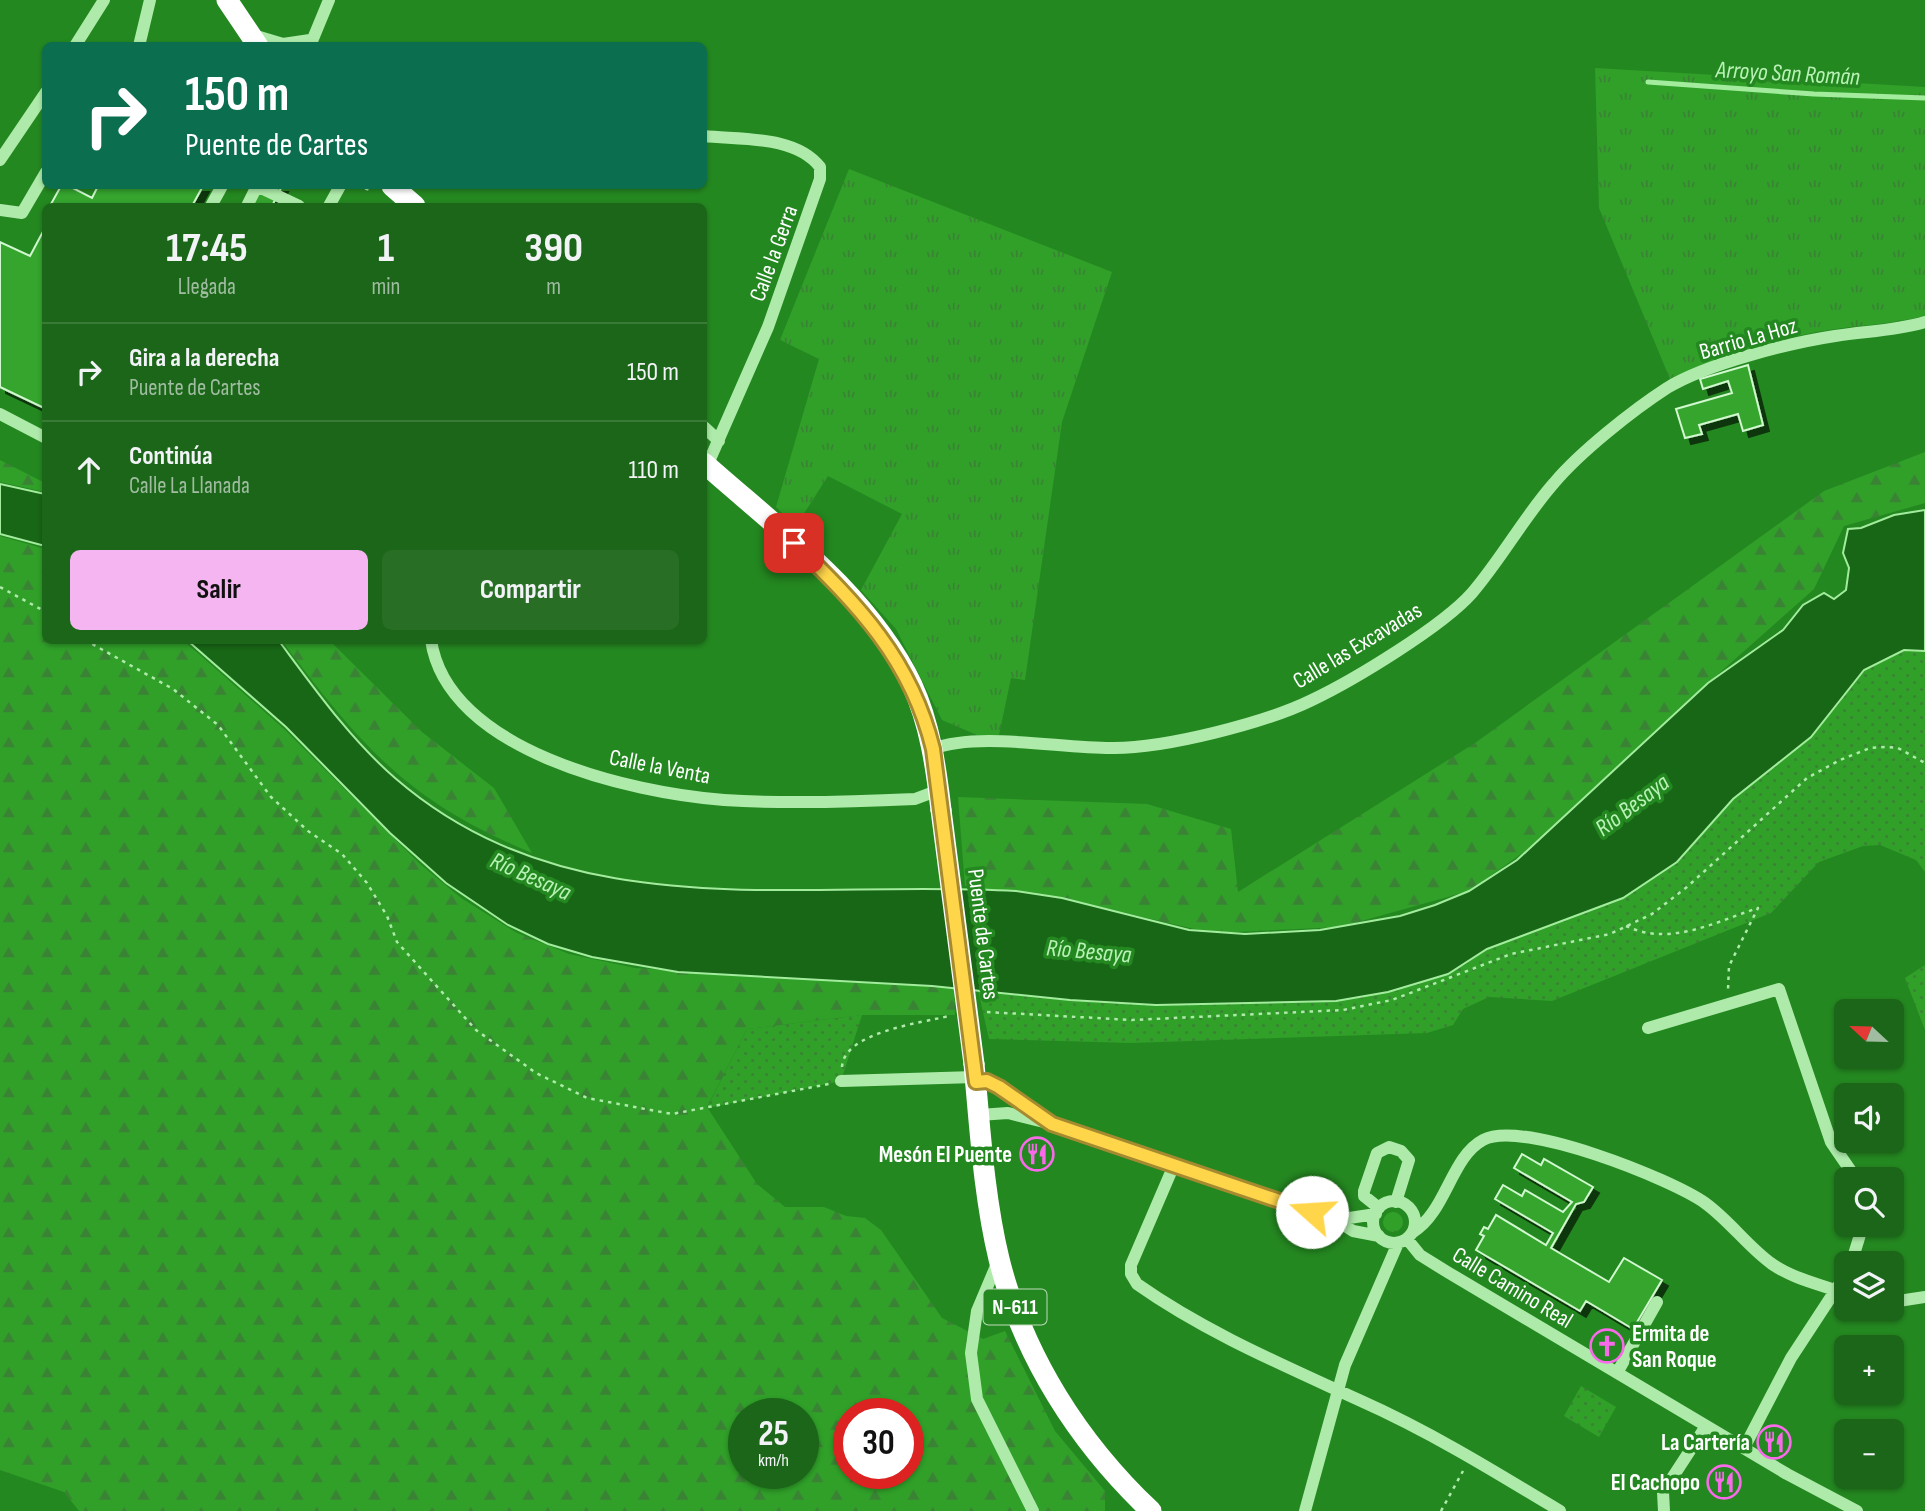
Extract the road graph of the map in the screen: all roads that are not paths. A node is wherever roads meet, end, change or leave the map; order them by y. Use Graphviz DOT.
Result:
graph roads {
  1 [pos="104,0"];
  2 [pos="150,0"];
  3 [pos="227,0"];
  4 [pos="329,0"];
  5 [pos="253,39"];
  6 [pos="78,42"];
  7 [pos="140,42"];
  8 [pos="271,42"];
  9 [pos="310,42"];
  10 [pos="42,98"];
  11 [pos="707,136"];
  12 [pos="0,160"];
  13 [pos="42,179"];
  14 [pos="263,189"];
  15 [pos="395,189"];
  16 [pos="293,203"];
  17 [pos="412,203"];
  18 [pos="0,210"];
  19 [pos="1925,322"];
  20 [pos="0,414"];
  21 [pos="707,430"];
  22 [pos="42,436"];
  23 [pos="1601,440"];
  24 [pos="719,441"];
  25 [pos="707,462"];
  26 [pos="707,467"];
  27 [pos="432,644"];
  28 [pos="933,749"];
  29 [pos="940,800"];
  30 [pos="1648,1028"];
  31 [pos="975,1075"];
  32 [pos="841,1081"];
  33 [pos="979,1115"];
  34 [pos="1052,1124"];
  35 [pos="1174,1165"];
  36 [pos="1848,1167"];
  37 [pos="1396,1202"];
  38 [pos="1436,1208"];
  39 [pos="1377,1211"];
  40 [pos="1413,1213"];
  41 [pos="1336,1220"];
  42 [pos="1379,1236"];
  43 [pos="1406,1238"];
  44 [pos="999,1259"];
  45 [pos="1834,1290"];
  46 [pos="1925,1297"];
  47 [pos="1904,1300"];
  48 [pos="1657,1302"];
  49 [pos="1834,1303"];
  50 [pos="1617,1373"];
  51 [pos="1337,1391"];
  52 [pos="1706,1426"];
  53 [pos="1744,1448"];
  54 [pos="1033,1511"];
  55 [pos="1151,1511"];
  56 [pos="1305,1511"];
  57 [pos="1560,1511"];
  58 [pos="1664,1511"];
  59 [pos="1857,1511"];
  1 -- 6 [label="street"];
  2 -- 7 [label="street"];
  3 -- 5 [label="highway"];
  4 -- 9 [label="street"];
  5 -- 8 [label="street"];
  10 -- 12 [label="street"];
  11 -- 24 [label="street, Calle la Gerra"];
  13 -- 18 [label="street"];
  14 -- 16 [label="street"];
  15 -- 17 [label="highway"];
  19 -- 23 [label="street, Barrio La Hoz"];
  20 -- 22 [label="street"];
  21 -- 24 [label="street"];
  23 -- 28 [label="street, Calle las Excavadas"];
  24 -- 25 [label="street, Calle la Gerra"];
  26 -- 28 [label="highway, N-611"];
  27 -- 29 [label="street, Calle la Venta"];
  28 -- 29 [label="highway, N-611"];
  29 -- 31 [label="highway, Puente de Cartes / N-611, bridge"];
  30 -- 36 [label="street"];
  31 -- 32 [label="street"];
  31 -- 33 [label="highway, N-611"];
  31 -- 34 [label="street"];
  33 -- 34 [label="street"];
  33 -- 44 [label="highway, N-611"];
  34 -- 35 [label="street"];
  35 -- 41 [label="street"];
  35 -- 51 [label="street"];
  37 -- 39 [label="street"];
  37 -- 39 [label="street"];
  37 -- 40 [label="street"];
  38 -- 40 [label="street"];
  38 -- 43 [label="street"];
  38 -- 45 [label="street"];
  39 -- 41 [label="street"];
  39 -- 42 [label="street"];
  40 -- 43 [label="street"];
  41 -- 42 [label="street"];
  42 -- 43 [label="street"];
  43 -- 50 [label="street, Calle Camino Real"];
  43 -- 51 [label="street"];
  44 -- 54 [label="street"];
  44 -- 55 [label="highway, N-611"];
  46 -- 47 [label="street"];
  48 -- 50 [label="street"];
  49 -- 53 [label="street"];
  50 -- 52 [label="street, Calle Camino Real"];
  51 -- 56 [label="street"];
  51 -- 57 [label="street"];
  52 -- 53 [label="street, Calle Camino Real"];
  52 -- 58 [label="street"];
  53 -- 59 [label="street, Calle Camino Real"];
}
